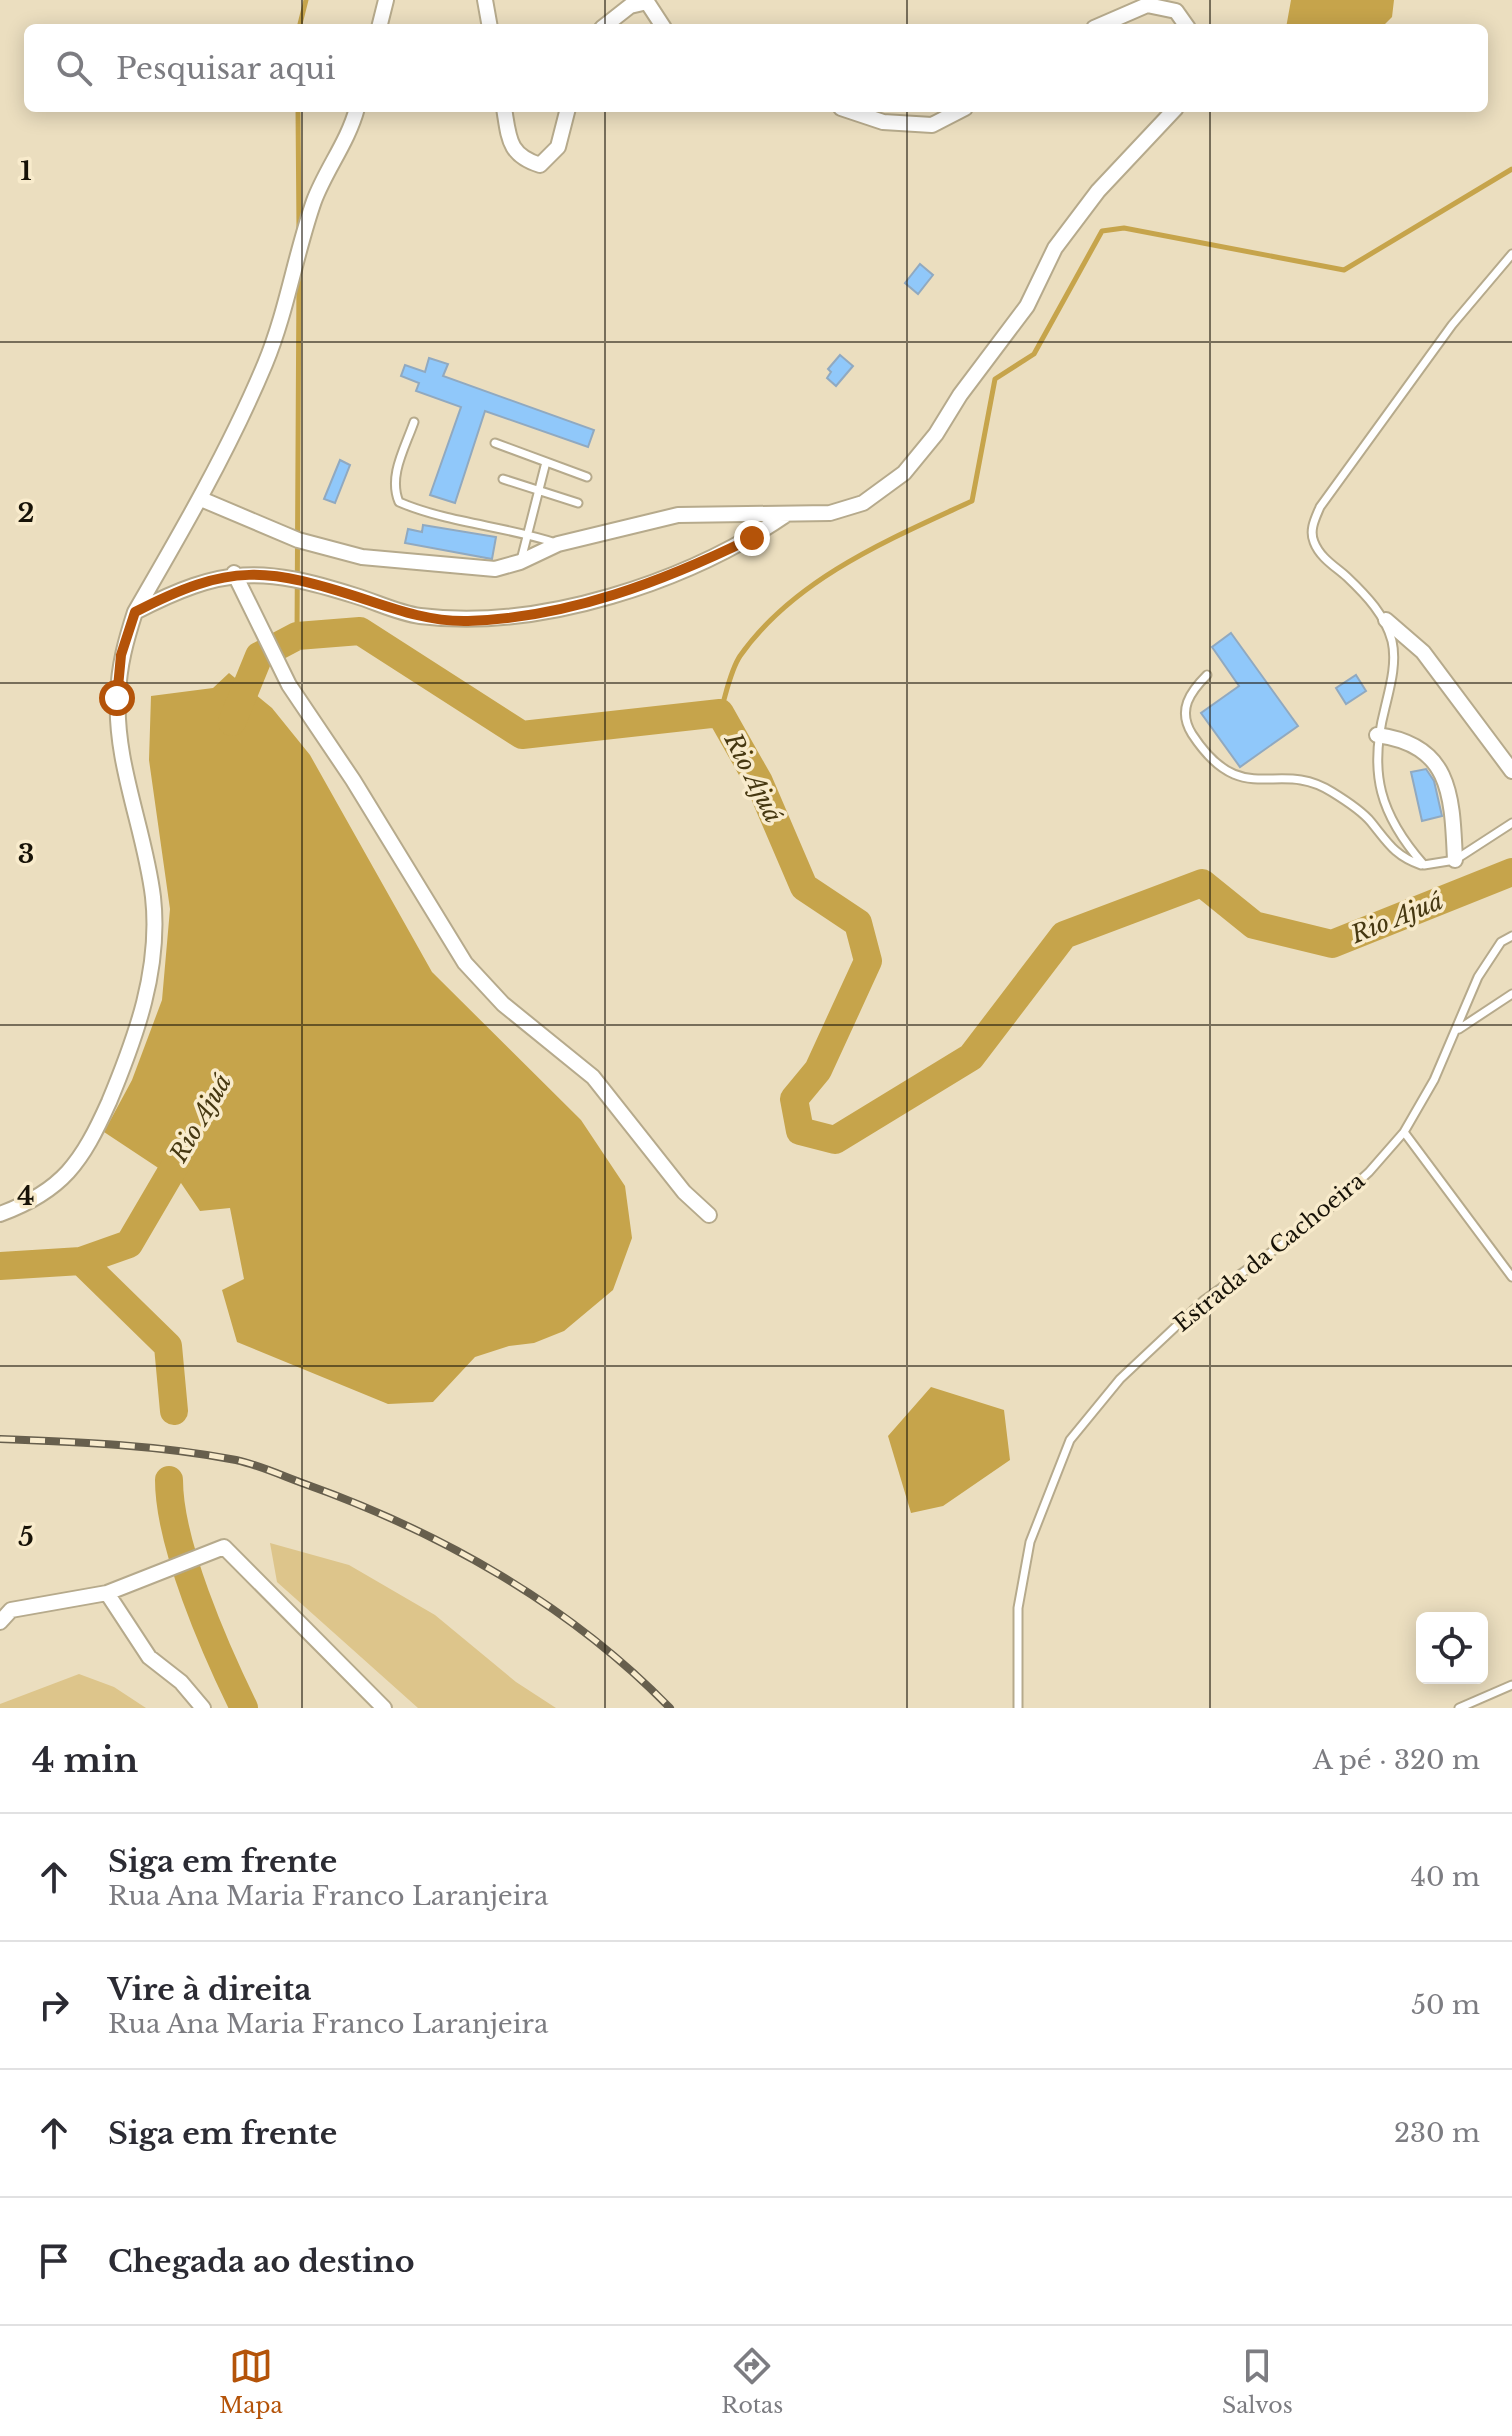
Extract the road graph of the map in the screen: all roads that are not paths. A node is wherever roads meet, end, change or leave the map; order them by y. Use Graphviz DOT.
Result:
graph roads {
  1 [pos="386,0"];
  2 [pos="485,0"];
  3 [pos="650,1"];
  4 [pos="380,24"];
  5 [pos="489,24"];
  6 [pos="607,24"];
  7 [pos="662,24"];
  8 [pos="1103,24"];
  9 [pos="1185,24"];
  10 [pos="356,112"];
  11 [pos="505,112"];
  12 [pos="567,112"];
  13 [pos="853,112"];
  14 [pos="957,112"];
  15 [pos="1172,112"];
  16 [pos="1512,254"];
  17 [pos="414,422"];
  18 [pos="495,443"];
  19 [pos="546,462"];
  20 [pos="587,477"];
  21 [pos="503,479"];
  22 [pos="538,490"];
  23 [pos="201,499"];
  24 [pos="578,503"];
  25 [pos="787,514"];
  26 [pos="527,533"];
  27 [pos="558,544"];
  28 [pos="520,562"];
  29 [pos="234,573"];
  30 [pos="135,612"];
  31 [pos="1386,620"];
  32 [pos="1207,675"];
  33 [pos="1377,735"];
  34 [pos="1512,771"];
  35 [pos="1512,823"];
  36 [pos="1455,860"];
  37 [pos="1424,865"];
  38 [pos="1512,936"];
  39 [pos="1512,994"];
  40 [pos="1458,1030"];
  41 [pos="1404,1132"];
  42 [pos="0,1214"];
  43 [pos="709,1215"];
  44 [pos="1512,1277"];
  45 [pos="107,1593"];
  46 [pos="0,1622"];
  47 [pos="1512,1685"];
  48 [pos="203,1708"];
  49 [pos="384,1708"];
  50 [pos="1018,1708"];
  51 [pos="1459,1708"];
  1 -- 4 [label="street"];
  2 -- 5 [label="street"];
  3 -- 6 [label="street"];
  3 -- 7 [label="street"];
  8 -- 9 [label="street"];
  10 -- 23 [label="street"];
  11 -- 12 [label="street"];
  13 -- 14 [label="street"];
  15 -- 25 [label="street"];
  16 -- 31 [label="lane"];
  17 -- 26 [label="lane"];
  18 -- 19 [label="lane"];
  19 -- 20 [label="lane"];
  19 -- 22 [label="lane"];
  21 -- 22 [label="lane"];
  22 -- 24 [label="lane"];
  22 -- 26 [label="lane"];
  23 -- 28 [label="street"];
  23 -- 30 [label="street"];
  25 -- 27 [label="street"];
  25 -- 29 [label="street"];
  26 -- 27 [label="lane"];
  26 -- 28 [label="lane"];
  27 -- 28 [label="street"];
  29 -- 30 [label="street"];
  29 -- 43 [label="street"];
  30 -- 42 [label="street"];
  31 -- 33 [label="lane"];
  31 -- 34 [label="street"];
  32 -- 37 [label="lane"];
  33 -- 36 [label="street"];
  33 -- 37 [label="lane"];
  35 -- 36 [label="lane"];
  36 -- 37 [label="lane"];
  38 -- 40 [label="lane, Estrada da Cachoeira"];
  39 -- 40 [label="lane"];
  40 -- 41 [label="lane, Estrada da Cachoeira"];
  41 -- 44 [label="lane"];
  41 -- 50 [label="lane, Estrada da Cachoeira"];
  45 -- 46 [label="street"];
  45 -- 48 [label="street"];
  45 -- 49 [label="street"];
  47 -- 51 [label="lane"];
}
